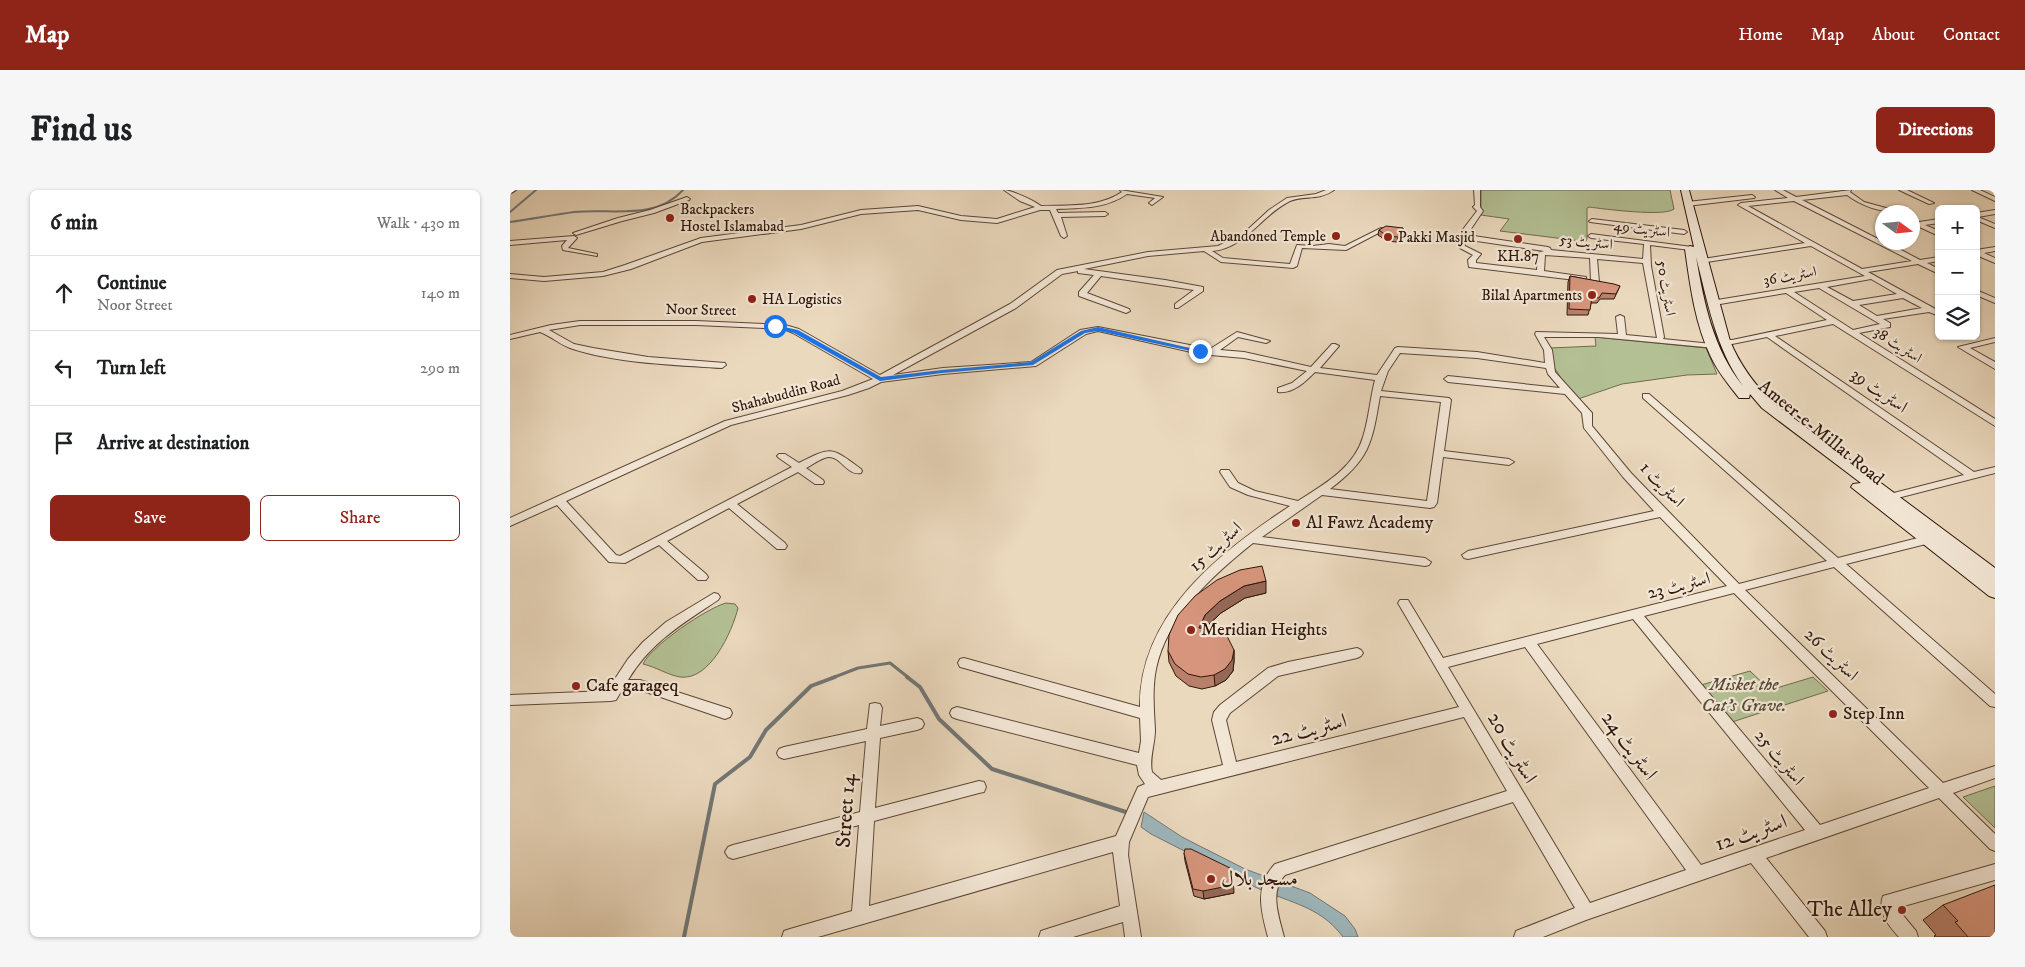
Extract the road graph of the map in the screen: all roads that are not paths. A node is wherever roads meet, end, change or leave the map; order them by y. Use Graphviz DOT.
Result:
graph roads {
  1 [pos="1007,190"];
  2 [pos="1331,190"];
  3 [pos="1477,190"];
  4 [pos="1685,190"];
  5 [pos="1778,190"];
  6 [pos="1902,190"];
  7 [pos="1975,190"];
  8 [pos="1124,191"];
  9 [pos="1847,191"];
  10 [pos="1757,196"];
  11 [pos="1794,198"];
  12 [pos="1995,198"];
  13 [pos="687,199"];
  14 [pos="1152,203"];
  15 [pos="1931,203"];
  16 [pos="1049,207"];
  17 [pos="1875,207"];
  18 [pos="1040,208"];
  19 [pos="1689,209"];
  20 [pos="1995,212"];
  21 [pos="1105,214"];
  22 [pos="1057,215"];
  23 [pos="1980,215"];
  24 [pos="1631,216"];
  25 [pos="1980,218"];
  26 [pos="1935,220"];
  27 [pos="1592,221"];
  28 [pos="1920,222"];
  29 [pos="1920,225"];
  30 [pos="1632,226"];
  31 [pos="1995,226"];
  32 [pos="1383,229"];
  33 [pos="1684,232"];
  34 [pos="1935,232"];
  35 [pos="574,236"];
  36 [pos="1064,236"];
  37 [pos="1591,236"];
  38 [pos="1463,237"];
  39 [pos="510,241"];
  40 [pos="1647,243"];
  41 [pos="1811,244"];
  42 [pos="1690,248"];
  43 [pos="1548,249"];
  44 [pos="1995,249"];
  45 [pos="1206,250"];
  46 [pos="1980,251"];
  47 [pos="1980,254"];
  48 [pos="595,255"];
  49 [pos="1593,256"];
  50 [pos="1935,260"];
  51 [pos="1647,261"];
  52 [pos="1703,261"];
  53 [pos="1995,261"];
  54 [pos="1919,262"];
  55 [pos="1072,270"];
  56 [pos="1935,270"];
  57 [pos="1861,271"];
  58 [pos="1540,272"];
  59 [pos="1100,273"];
  60 [pos="510,276"];
  61 [pos="1872,277"];
  62 [pos="1821,286"];
  63 [pos="1791,290"];
  64 [pos="1980,294"];
  65 [pos="1905,295"];
  66 [pos="1995,301"];
  67 [pos="1707,302"];
  68 [pos="1851,304"];
  69 [pos="1178,306"];
  70 [pos="1930,309"];
  71 [pos="1126,311"];
  72 [pos="1935,312"];
  73 [pos="1620,317"];
  74 [pos="1876,318"];
  75 [pos="1835,321"];
  76 [pos="539,329"];
  77 [pos="1853,332"];
  78 [pos="1767,334"];
  79 [pos="1980,336"];
  80 [pos="510,337"];
  81 [pos="1622,337"];
  82 [pos="1660,337"];
  83 [pos="1266,341"];
  84 [pos="1992,341"];
  85 [pos="1718,344"];
  86 [pos="1335,346"];
  87 [pos="1212,352"];
  88 [pos="722,365"];
  89 [pos="1550,366"];
  90 [pos="1995,366"];
  91 [pos="1313,369"];
  92 [pos="1380,378"];
  93 [pos="880,379"];
  94 [pos="1447,386"];
  95 [pos="1282,390"];
  96 [pos="1566,391"];
  97 [pos="1376,393"];
  98 [pos="1646,396"];
  99 [pos="1995,423"];
  100 [pos="1439,453"];
  101 [pos="782,456"];
  102 [pos="1510,462"];
  103 [pos="798,467"];
  104 [pos="1995,470"];
  105 [pos="857,471"];
  106 [pos="1225,472"];
  107 [pos="1973,476"];
  108 [pos="819,482"];
  109 [pos="1319,492"];
  110 [pos="1882,499"];
  111 [pos="559,500"];
  112 [pos="731,504"];
  113 [pos="1299,505"];
  114 [pos="1662,513"];
  115 [pos="510,522"];
  116 [pos="1251,539"];
  117 [pos="1926,540"];
  118 [pos="661,541"];
  119 [pos="781,546"];
  120 [pos="1468,555"];
  121 [pos="1425,562"];
  122 [pos="1836,563"];
  123 [pos="1992,572"];
  124 [pos="1972,574"];
  125 [pos="702,577"];
  126 [pos="1737,589"];
  127 [pos="1995,592"];
  128 [pos="714,597"];
  129 [pos="1404,603"];
  130 [pos="1636,615"];
  131 [pos="1528,643"];
  132 [pos="1358,653"];
  133 [pos="964,663"];
  134 [pos="1440,664"];
  135 [pos="619,685"];
  136 [pos="510,700"];
  137 [pos="1995,702"];
  138 [pos="875,708"];
  139 [pos="1466,711"];
  140 [pos="725,713"];
  141 [pos="957,713"];
  142 [pos="1146,714"];
  143 [pos="917,724"];
  144 [pos="873,734"];
  145 [pos="784,753"];
  146 [pos="1145,762"];
  147 [pos="1231,770"];
  148 [pos="1995,772"];
  149 [pos="1160,787"];
  150 [pos="979,788"];
  151 [pos="1941,791"];
  152 [pos="1515,795"];
  153 [pos="867,817"];
  154 [pos="1817,833"];
  155 [pos="1122,842"];
  156 [pos="1995,844"];
  157 [pos="733,852"];
  158 [pos="1754,854"];
  159 [pos="1995,872"];
  160 [pos="1698,874"];
  161 [pos="1128,912"];
  162 [pos="1586,912"];
  163 [pos="860,917"];
  164 [pos="790,937"];
  165 [pos="1047,937"];
  166 [pos="1133,937"];
  167 [pos="1276,937"];
  168 [pos="1522,937"];
  169 [pos="1819,937"];
  170 [pos="1910,937"];
  1 -- 18 [label="street"];
  2 -- 45 [label="street, Shahabuddin Road"];
  3 -- 38 [label="street"];
  4 -- 19 [label="main road, Ameer-e-Millat Road"];
  5 -- 11 [label="street"];
  6 -- 15 [label="street"];
  7 -- 12 [label="street"];
  8 -- 14 [label="street"];
  8 -- 16 [label="street"];
  9 -- 11 [label="street"];
  9 -- 17 [label="street"];
  10 -- 19 [label="street"];
  11 -- 41 [label="street"];
  11 -- 54 [label="street"];
  13 -- 35 [label="street"];
  16 -- 18 [label="street"];
  16 -- 22 [label="street"];
  18 -- 60 [label="street"];
  19 -- 33 [label="main road"];
  19 -- 52 [label="main road, Ameer-e-Millat Road"];
  20 -- 23 [label="street"];
  21 -- 22 [label="street"];
  22 -- 36 [label="street"];
  24 -- 30 [label="street"];
  25 -- 31 [label="street"];
  26 -- 28 [label="street"];
  27 -- 30 [label="street"];
  29 -- 34 [label="street"];
  30 -- 33 [label="street"];
  32 -- 45 [label="street"];
  33 -- 42 [label="main road, Ameer-e-Millat Road"];
  35 -- 39 [label="street"];
  35 -- 48 [label="street"];
  37 -- 40 [label="street, اسٹریٹ 49"];
  38 -- 43 [label="street"];
  38 -- 58 [label="street"];
  40 -- 42 [label="street, اسٹریٹ 49"];
  40 -- 51 [label="street, اسٹریٹ 50"];
  41 -- 52 [label="street"];
  41 -- 57 [label="street"];
  42 -- 67 [label="main road, Ameer-e-Millat Road"];
  44 -- 46 [label="street"];
  45 -- 55 [label="street, Shahabuddin Road"];
  47 -- 53 [label="street"];
  49 -- 51 [label="street, اسٹریٹ 53"];
  49 -- 58 [label="street, اسٹریٹ 53"];
  49 -- 58 [label="street"];
  50 -- 54 [label="street"];
  51 -- 82 [label="street, اسٹریٹ 50"];
  52 -- 67 [label="main road, Ameer-e-Millat Road"];
  54 -- 56 [label="street"];
  54 -- 57 [label="street"];
  55 -- 59 [label="street"];
  55 -- 93 [label="street, Shahabuddin Road"];
  57 -- 61 [label="street"];
  59 -- 69 [label="street"];
  59 -- 71 [label="street"];
  61 -- 62 [label="street, اسٹریٹ 36"];
  61 -- 65 [label="street"];
  62 -- 63 [label="street, اسٹریٹ 36"];
  62 -- 68 [label="street"];
  63 -- 67 [label="street, اسٹریٹ 36"];
  63 -- 75 [label="street, اسٹریٹ 38"];
  64 -- 66 [label="street"];
  65 -- 68 [label="street"];
  65 -- 70 [label="street"];
  67 -- 85 [label="main road, Ameer-e-Millat Road"];
  68 -- 74 [label="street"];
  70 -- 72 [label="street"];
  70 -- 74 [label="street"];
  73 -- 81 [label="street"];
  74 -- 77 [label="street"];
  75 -- 77 [label="street, اسٹریٹ 38"];
  75 -- 78 [label="street"];
  76 -- 80 [label="street, Noor Street"];
  76 -- 88 [label="street"];
  76 -- 93 [label="street, Noor Street"];
  77 -- 99 [label="street, اسٹریٹ 38"];
  78 -- 85 [label="street"];
  78 -- 107 [label="street, اسٹریٹ 39"];
  79 -- 84 [label="street"];
  81 -- 85 [label="street"];
  81 -- 89 [label="street, اسٹریٹ 1"];
  83 -- 87 [label="street"];
  84 -- 90 [label="street"];
  85 -- 110 [label="main road, Ameer-e-Millat Road"];
  86 -- 91 [label="street"];
  87 -- 91 [label="street"];
  87 -- 93 [label="street"];
  89 -- 92 [label="street, اسٹریٹ 15"];
  89 -- 96 [label="street, اسٹریٹ 1"];
  91 -- 92 [label="street"];
  91 -- 95 [label="street"];
  92 -- 97 [label="street, اسٹریٹ 15"];
  93 -- 111 [label="street, Shahabuddin Road"];
  94 -- 96 [label="street"];
  94 -- 97 [label="street"];
  94 -- 100 [label="street"];
  96 -- 114 [label="street, اسٹریٹ 1"];
  97 -- 109 [label="street, اسٹریٹ 15"];
  98 -- 122 [label="street"];
  100 -- 102 [label="street"];
  100 -- 109 [label="street"];
  101 -- 103 [label="street"];
  103 -- 105 [label="street"];
  103 -- 108 [label="street"];
  103 -- 112 [label="street"];
  104 -- 107 [label="street"];
  106 -- 113 [label="street"];
  107 -- 110 [label="street"];
  109 -- 113 [label="street, اسٹریٹ 15"];
  110 -- 117 [label="main road, Ameer-e-Millat Road"];
  110 -- 123 [label="main road, Ameer-e-Millat Road"];
  111 -- 115 [label="street, Shahabuddin Road"];
  111 -- 118 [label="street"];
  112 -- 118 [label="street"];
  112 -- 119 [label="street"];
  113 -- 116 [label="street, اسٹریٹ 15"];
  114 -- 120 [label="street"];
  114 -- 126 [label="street, اسٹریٹ 1"];
  116 -- 121 [label="street"];
  116 -- 142 [label="street, اسٹریٹ 15"];
  117 -- 122 [label="street, اسٹریٹ 23"];
  117 -- 124 [label="main road, Ameer-e-Millat Road"];
  118 -- 125 [label="street"];
  122 -- 126 [label="street, اسٹریٹ 23"];
  122 -- 137 [label="street"];
  123 -- 124 [label="street"];
  124 -- 127 [label="main road, Ameer-e-Millat Road"];
  126 -- 130 [label="street, اسٹریٹ 23"];
  126 -- 151 [label="street, اسٹریٹ 26"];
  128 -- 135 [label="street"];
  129 -- 134 [label="street, اسٹریٹ 20"];
  130 -- 131 [label="street, اسٹریٹ 23"];
  130 -- 154 [label="street, اسٹریٹ 25"];
  131 -- 134 [label="street, اسٹریٹ 23"];
  131 -- 160 [label="street, اسٹریٹ 24"];
  132 -- 147 [label="street"];
  133 -- 142 [label="street"];
  134 -- 139 [label="street, اسٹریٹ 20"];
  135 -- 136 [label="street"];
  135 -- 140 [label="street"];
  138 -- 144 [label="street, Street 14"];
  139 -- 147 [label="street, اسٹریٹ 22"];
  139 -- 152 [label="street, اسٹریٹ 20"];
  141 -- 146 [label="street"];
  142 -- 146 [label="street, اسٹریٹ 15"];
  143 -- 144 [label="street"];
  144 -- 145 [label="street"];
  144 -- 153 [label="street, Street 14"];
  146 -- 149 [label="street, اسٹریٹ 15"];
  147 -- 149 [label="street, اسٹریٹ 22"];
  148 -- 151 [label="street, اسٹریٹ 12"];
  149 -- 155 [label="street, اسٹریٹ 22"];
  150 -- 153 [label="street"];
  151 -- 154 [label="street, اسٹریٹ 12"];
  151 -- 156 [label="street"];
  152 -- 162 [label="street, اسٹریٹ 20"];
  152 -- 167 [label="street"];
  153 -- 157 [label="street"];
  153 -- 163 [label="street, Street 14"];
  154 -- 158 [label="street, اسٹریٹ 12"];
  155 -- 161 [label="street, اسٹریٹ 22"];
  155 -- 163 [label="street"];
  158 -- 160 [label="street, اسٹریٹ 12"];
  158 -- 169 [label="street"];
  159 -- 170 [label="street"];
  160 -- 162 [label="street, اسٹریٹ 12"];
  161 -- 165 [label="street"];
  161 -- 166 [label="street, اسٹریٹ 22"];
  162 -- 168 [label="street, اسٹریٹ 12"];
  163 -- 164 [label="street"];
}
